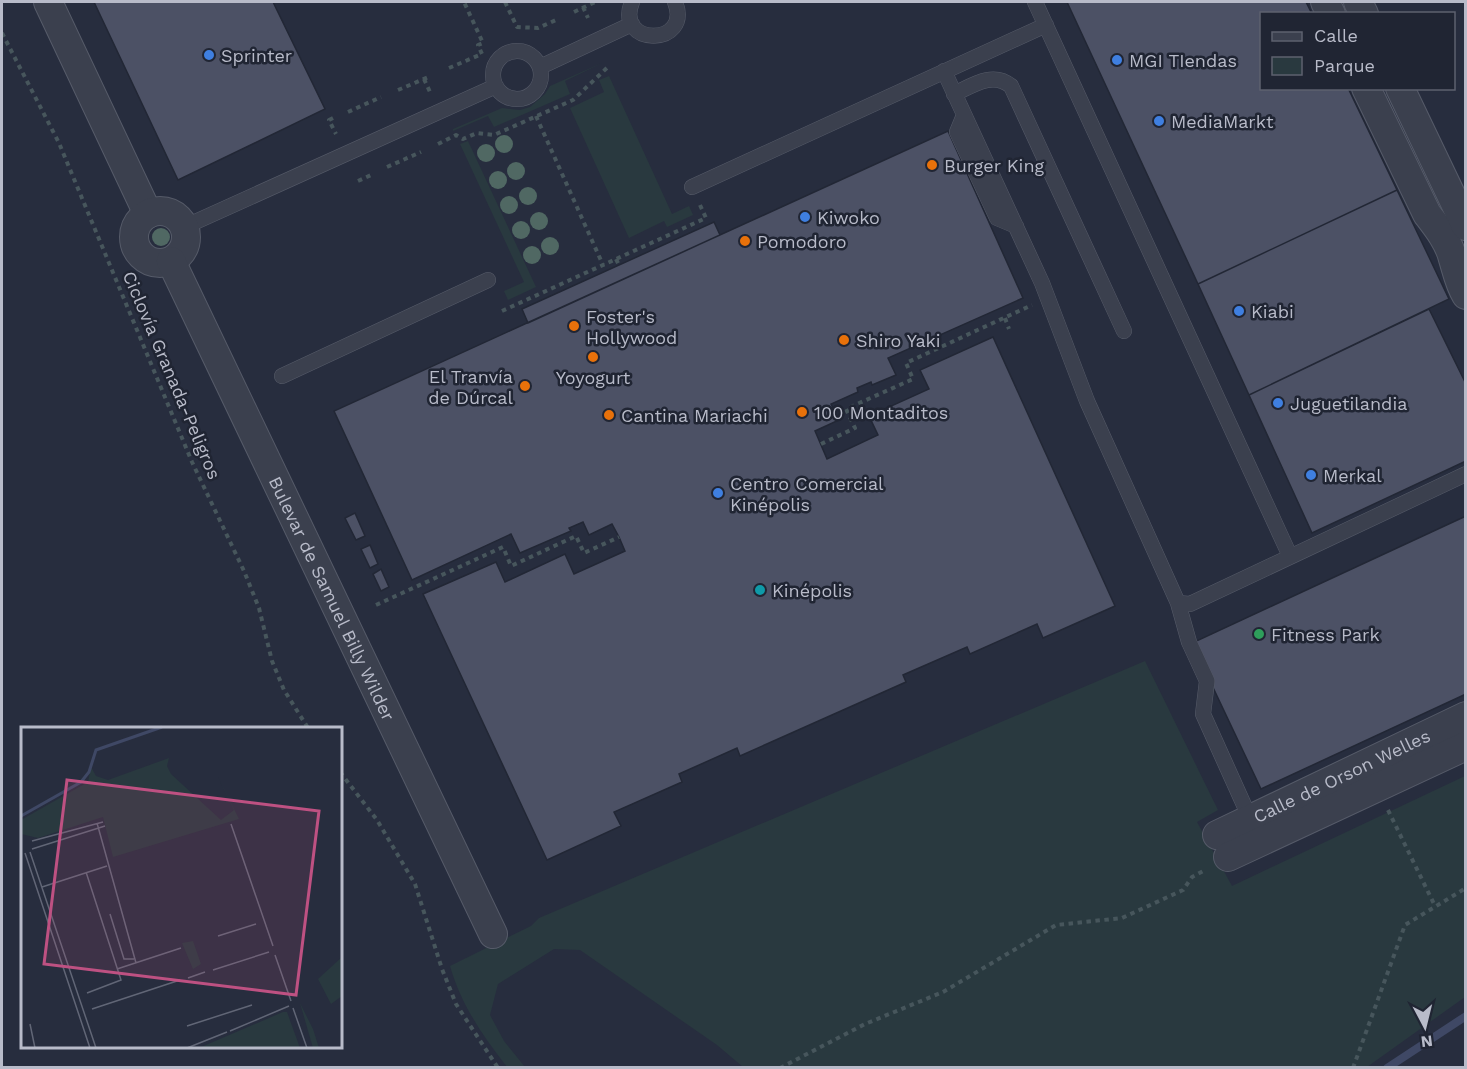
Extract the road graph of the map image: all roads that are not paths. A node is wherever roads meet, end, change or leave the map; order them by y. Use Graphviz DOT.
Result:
graph roads {
  1 [pos="48,2"];
  2 [pos="632,2"];
  3 [pos="677,2"];
  4 [pos="1035,2"];
  5 [pos="632,24"];
  6 [pos="1046,25"];
  7 [pos="540,67"];
  8 [pos="944,71"];
  9 [pos="496,86"];
  10 [pos="1367,90"];
  11 [pos="1401,90"];
  12 [pos="954,94"];
  13 [pos="692,187"];
  14 [pos="148,214"];
  15 [pos="1466,226"];
  16 [pos="184,227"];
  17 [pos="171,261"];
  18 [pos="488,280"];
  19 [pos="1466,295"];
  20 [pos="1124,331"];
  21 [pos="282,376"];
  22 [pos="1466,474"];
  23 [pos="1290,556"];
  24 [pos="1178,603"];
  25 [pos="1466,716"];
  26 [pos="1466,746"];
  27 [pos="1256,831"];
  28 [pos="1222,846"];
  29 [pos="493,934"];
  1 -- 14 [label="street"];
  2 -- 5 [label="lane"];
  3 -- 5 [label="lane"];
  4 -- 6 [label="lane"];
  5 -- 7 [label="lane"];
  6 -- 8 [label="lane"];
  6 -- 23 [label="lane"];
  7 -- 9 [label="lane"];
  7 -- 9 [label="lane"];
  8 -- 12 [label="lane"];
  8 -- 13 [label="lane"];
  9 -- 16 [label="lane"];
  10 -- 19 [label="street"];
  11 -- 15 [label="street"];
  12 -- 20 [label="lane"];
  12 -- 24 [label="lane"];
  14 -- 16 [label="street"];
  14 -- 17 [label="street"];
  16 -- 17 [label="street"];
  17 -- 29 [label="street, Bulevar de Samuel Billy Wilder"];
  18 -- 21 [label="lane"];
  22 -- 23 [label="lane"];
  23 -- 24 [label="lane"];
  24 -- 27 [label="lane"];
  25 -- 27 [label="street, Calle de Orson Welles"];
  26 -- 27 [label="street, Calle de Orson Welles"];
  27 -- 28 [label="street, Calle de Orson Welles"];
}
